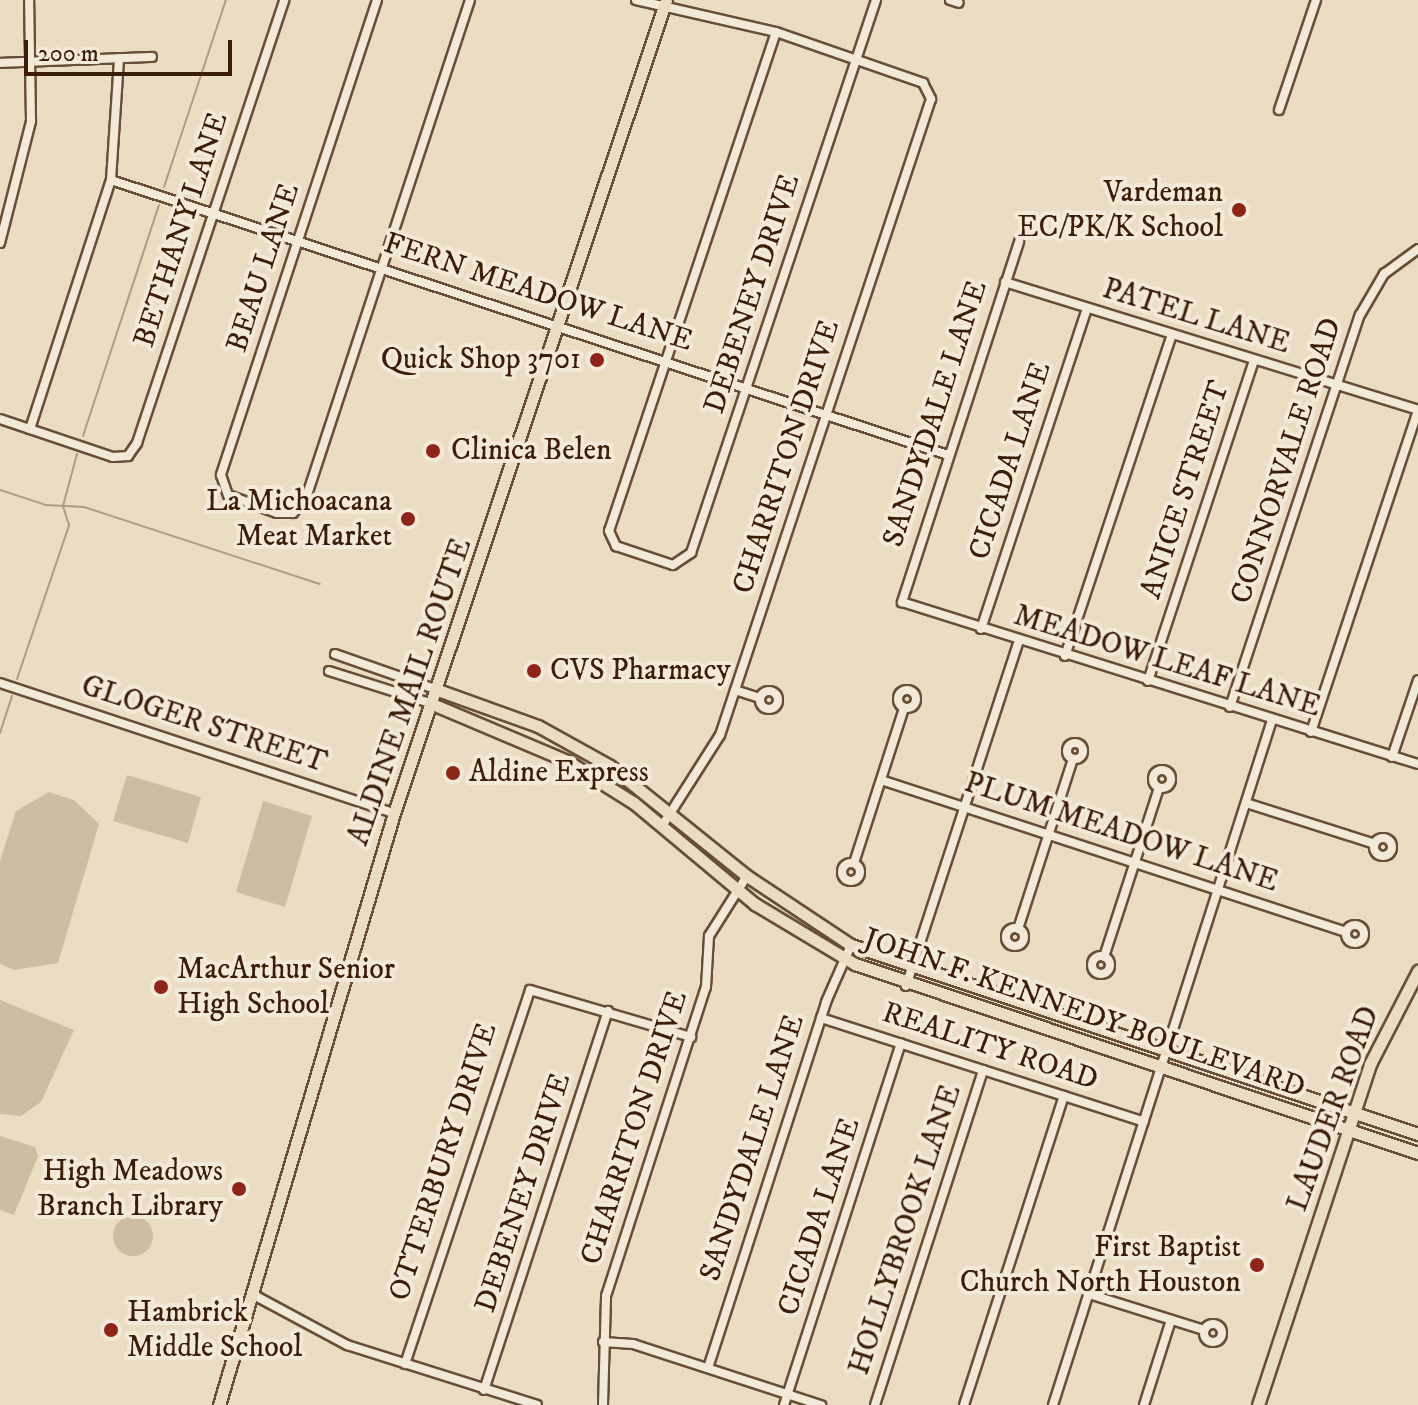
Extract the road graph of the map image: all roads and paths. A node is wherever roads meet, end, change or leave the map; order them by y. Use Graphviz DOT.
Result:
graph roads {
  1 [pos="29,0"];
  2 [pos="284,0"];
  3 [pos="377,0"];
  4 [pos="470,0"];
  5 [pos="636,0"];
  6 [pos="876,0"];
  7 [pos="950,0"];
  8 [pos="1316,0"];
  9 [pos="959,3"];
  10 [pos="665,4"];
  11 [pos="776,32"];
  12 [pos="152,57"];
  13 [pos="119,58"];
  14 [pos="856,60"];
  15 [pos="31,62"];
  16 [pos="0,63"];
  17 [pos="1279,110"];
  18 [pos="111,180"];
  19 [pos="213,213"];
  20 [pos="299,241"];
  21 [pos="1019,242"];
  22 [pos="0,243"];
  23 [pos="1418,249"];
  24 [pos="381,268"];
  25 [pos="1005,282"];
  26 [pos="1087,308"];
  27 [pos="559,325"];
  28 [pos="1172,334"];
  29 [pos="1254,360"];
  30 [pos="667,361"];
  31 [pos="1336,385"];
  32 [pos="748,387"];
  33 [pos="1418,411"];
  34 [pos="826,415"];
  35 [pos="0,419"];
  36 [pos="30,429"];
  37 [pos="948,455"];
  38 [pos="902,602"];
  39 [pos="981,629"];
  40 [pos="1019,641"];
  41 [pos="335,654"];
  42 [pos="1065,656"];
  43 [pos="329,671"];
  44 [pos="1418,680"];
  45 [pos="1148,681"];
  46 [pos="0,683"];
  47 [pos="435,689"];
  48 [pos="735,690"];
  49 [pos="760,698"];
  50 [pos="430,703"];
  51 [pos="1230,707"];
  52 [pos="904,708"];
  53 [pos="1272,720"];
  54 [pos="1311,732"];
  55 [pos="559,737"];
  56 [pos="550,751"];
  57 [pos="1392,757"];
  58 [pos="1073,759"];
  59 [pos="1418,764"];
  60 [pos="881,780"];
  61 [pos="1159,788"];
  62 [pos="1246,803"];
  63 [pos="965,808"];
  64 [pos="394,813"];
  65 [pos="672,813"];
  66 [pos="662,826"];
  67 [pos="1048,835"];
  68 [pos="1375,844"];
  69 [pos="854,863"];
  70 [pos="1135,863"];
  71 [pos="747,876"];
  72 [pos="735,890"];
  73 [pos="1218,890"];
  74 [pos="1018,929"];
  75 [pos="1346,932"];
  76 [pos="851,945"];
  77 [pos="1104,957"];
  78 [pos="845,958"];
  79 [pos="911,969"];
  80 [pos="1418,971"];
  81 [pos="906,986"];
  82 [pos="608,1011"];
  83 [pos="821,1018"];
  84 [pos="691,1037"];
  85 [pos="901,1043"];
  86 [pos="1166,1053"];
  87 [pos="1161,1069"];
  88 [pos="983,1070"];
  89 [pos="1064,1096"];
  90 [pos="1353,1113"];
  91 [pos="1144,1122"];
  92 [pos="1348,1130"];
  93 [pos="1418,1134"];
  94 [pos="1418,1153"];
  95 [pos="252,1294"];
  96 [pos="1089,1294"];
  97 [pos="1171,1320"];
  98 [pos="1204,1330"];
  99 [pos="603,1342"];
  100 [pos="405,1364"];
  101 [pos="708,1368"];
  102 [pos="484,1390"];
  103 [pos="788,1394"];
  104 [pos="219,1405"];
  105 [pos="537,1405"];
  106 [pos="603,1405"];
  107 [pos="784,1405"];
  108 [pos="821,1405"];
  109 [pos="875,1405"];
  110 [pos="964,1405"];
  111 [pos="1053,1405"];
  112 [pos="1144,1405"];
  113 [pos="1258,1405"];
  1 -- 15 [label="street"];
  2 -- 19 [label="street, BETHANY LANE"];
  3 -- 20 [label="street, BEAU LANE"];
  4 -- 24 [label="street"];
  5 -- 10 [label="street"];
  6 -- 14 [label="street, DEBENEY DRIVE"];
  7 -- 9 [label="street"];
  8 -- 17 [label="street"];
  10 -- 11 [label="street"];
  10 -- 27 [label="main road, ALDINE MAIL ROUTE"];
  11 -- 14 [label="street"];
  11 -- 30 [label="street"];
  12 -- 13 [label="street"];
  13 -- 15 [label="street"];
  13 -- 18 [label="street"];
  14 -- 32 [label="street, DEBENEY DRIVE"];
  14 -- 34 [label="street, CHARRITON DRIVE"];
  15 -- 16 [label="street"];
  15 -- 22 [label="street"];
  18 -- 19 [label="street, FERN MEADOW LANE"];
  18 -- 36 [label="street"];
  19 -- 20 [label="street, FERN MEADOW LANE"];
  19 -- 36 [label="street, BETHANY LANE"];
  20 -- 24 [label="street, FERN MEADOW LANE"];
  20 -- 24 [label="street, BEAU LANE"];
  21 -- 25 [label="street, SANDYDALE LANE"];
  23 -- 31 [label="street, CONNORVALE ROAD"];
  24 -- 27 [label="street, FERN MEADOW LANE"];
  25 -- 26 [label="street, PATEL LANE"];
  25 -- 37 [label="street, SANDYDALE LANE"];
  26 -- 28 [label="street, PATEL LANE"];
  26 -- 39 [label="street, CICADA LANE"];
  27 -- 30 [label="street, FERN MEADOW LANE"];
  27 -- 47 [label="main road, ALDINE MAIL ROUTE"];
  28 -- 29 [label="street, PATEL LANE"];
  28 -- 42 [label="street"];
  29 -- 31 [label="street, PATEL LANE"];
  29 -- 45 [label="street, ANICE STREET"];
  30 -- 32 [label="street, FERN MEADOW LANE"];
  30 -- 32 [label="street, DEBENEY DRIVE"];
  31 -- 33 [label="street, PATEL LANE"];
  31 -- 51 [label="street, CONNORVALE ROAD"];
  32 -- 34 [label="street, FERN MEADOW LANE"];
  33 -- 54 [label="street"];
  34 -- 37 [label="street, FERN MEADOW LANE"];
  34 -- 48 [label="street, CHARRITON DRIVE"];
  35 -- 36 [label="street"];
  37 -- 38 [label="street, SANDYDALE LANE"];
  38 -- 39 [label="street, MEADOW LEAF LANE"];
  39 -- 40 [label="street, MEADOW LEAF LANE"];
  40 -- 42 [label="street, MEADOW LEAF LANE"];
  40 -- 63 [label="street"];
  41 -- 47 [label="street, JOHN F. KENNEDY BOULEVARD"];
  42 -- 45 [label="street, MEADOW LEAF LANE"];
  43 -- 50 [label="street, JOHN F. KENNEDY BOULEVARD"];
  44 -- 57 [label="street"];
  45 -- 51 [label="street, MEADOW LEAF LANE"];
  46 -- 64 [label="street, GLOGER STREET"];
  47 -- 50 [label="main road, ALDINE MAIL ROUTE"];
  47 -- 55 [label="main road, JOHN F. KENNEDY BOULEVARD"];
  48 -- 49 [label="street"];
  48 -- 65 [label="street, CHARRITON DRIVE"];
  50 -- 56 [label="main road, JOHN F. KENNEDY BOULEVARD"];
  50 -- 64 [label="main road, ALDINE MAIL ROUTE"];
  51 -- 53 [label="street, MEADOW LEAF LANE"];
  52 -- 60 [label="street"];
  53 -- 54 [label="street, MEADOW LEAF LANE"];
  53 -- 62 [label="street"];
  54 -- 57 [label="street, MEADOW LEAF LANE"];
  55 -- 56 [label="main road"];
  55 -- 65 [label="main road, JOHN F. KENNEDY BOULEVARD"];
  56 -- 66 [label="main road, JOHN F. KENNEDY BOULEVARD"];
  57 -- 59 [label="street, MEADOW LEAF LANE"];
  58 -- 67 [label="street"];
  60 -- 63 [label="street, PLUM MEADOW LANE"];
  60 -- 69 [label="street"];
  61 -- 70 [label="street"];
  62 -- 68 [label="street"];
  62 -- 73 [label="street"];
  63 -- 67 [label="street, PLUM MEADOW LANE"];
  63 -- 79 [label="street"];
  64 -- 95 [label="main road, ALDINE MAIL ROUTE"];
  65 -- 66 [label="street, CHARRITON DRIVE"];
  65 -- 71 [label="main road, JOHN F. KENNEDY BOULEVARD"];
  66 -- 72 [label="main road, JOHN F. KENNEDY BOULEVARD"];
  67 -- 70 [label="street, PLUM MEADOW LANE"];
  67 -- 74 [label="street"];
  70 -- 73 [label="street, PLUM MEADOW LANE"];
  70 -- 77 [label="street"];
  71 -- 72 [label="street, CHARRITON DRIVE"];
  71 -- 76 [label="main road, JOHN F. KENNEDY BOULEVARD"];
  72 -- 78 [label="main road, JOHN F. KENNEDY BOULEVARD"];
  72 -- 84 [label="street, CHARRITON DRIVE"];
  73 -- 75 [label="street, PLUM MEADOW LANE"];
  73 -- 86 [label="street"];
  76 -- 78 [label="street, SANDYDALE LANE"];
  76 -- 79 [label="main road, JOHN F. KENNEDY BOULEVARD"];
  78 -- 81 [label="main road, JOHN F. KENNEDY BOULEVARD"];
  78 -- 83 [label="street, SANDYDALE LANE"];
  79 -- 81 [label="street"];
  79 -- 86 [label="main road, JOHN F. KENNEDY BOULEVARD"];
  80 -- 90 [label="main road, LAUDER ROAD"];
  81 -- 87 [label="main road, JOHN F. KENNEDY BOULEVARD"];
  82 -- 84 [label="street"];
  82 -- 100 [label="street, OTTERBURY DRIVE"];
  82 -- 102 [label="street, DEBENEY DRIVE"];
  83 -- 85 [label="street, REALITY ROAD"];
  83 -- 101 [label="street, SANDYDALE LANE"];
  84 -- 99 [label="street, CHARRITON DRIVE"];
  85 -- 88 [label="street, REALITY ROAD"];
  85 -- 103 [label="street, CICADA LANE"];
  86 -- 87 [label="street"];
  86 -- 90 [label="main road, JOHN F. KENNEDY BOULEVARD"];
  87 -- 91 [label="street"];
  87 -- 92 [label="main road, JOHN F. KENNEDY BOULEVARD"];
  88 -- 89 [label="street, REALITY ROAD"];
  88 -- 109 [label="street, HOLLYBROOK LANE"];
  89 -- 91 [label="street, REALITY ROAD"];
  89 -- 110 [label="street"];
  90 -- 92 [label="main road, LAUDER ROAD"];
  90 -- 93 [label="main road, JOHN F. KENNEDY BOULEVARD"];
  91 -- 96 [label="street"];
  92 -- 94 [label="main road, JOHN F. KENNEDY BOULEVARD"];
  92 -- 113 [label="main road, LAUDER ROAD"];
  95 -- 100 [label="street"];
  95 -- 104 [label="main road, ALDINE MAIL ROUTE"];
  96 -- 97 [label="street"];
  96 -- 111 [label="street"];
  97 -- 98 [label="street"];
  97 -- 112 [label="street"];
  99 -- 101 [label="street"];
  99 -- 106 [label="street, CHARRITON DRIVE"];
  100 -- 102 [label="street"];
  101 -- 103 [label="street"];
  102 -- 105 [label="street"];
  103 -- 107 [label="street, CICADA LANE"];
  103 -- 108 [label="street"];
}
